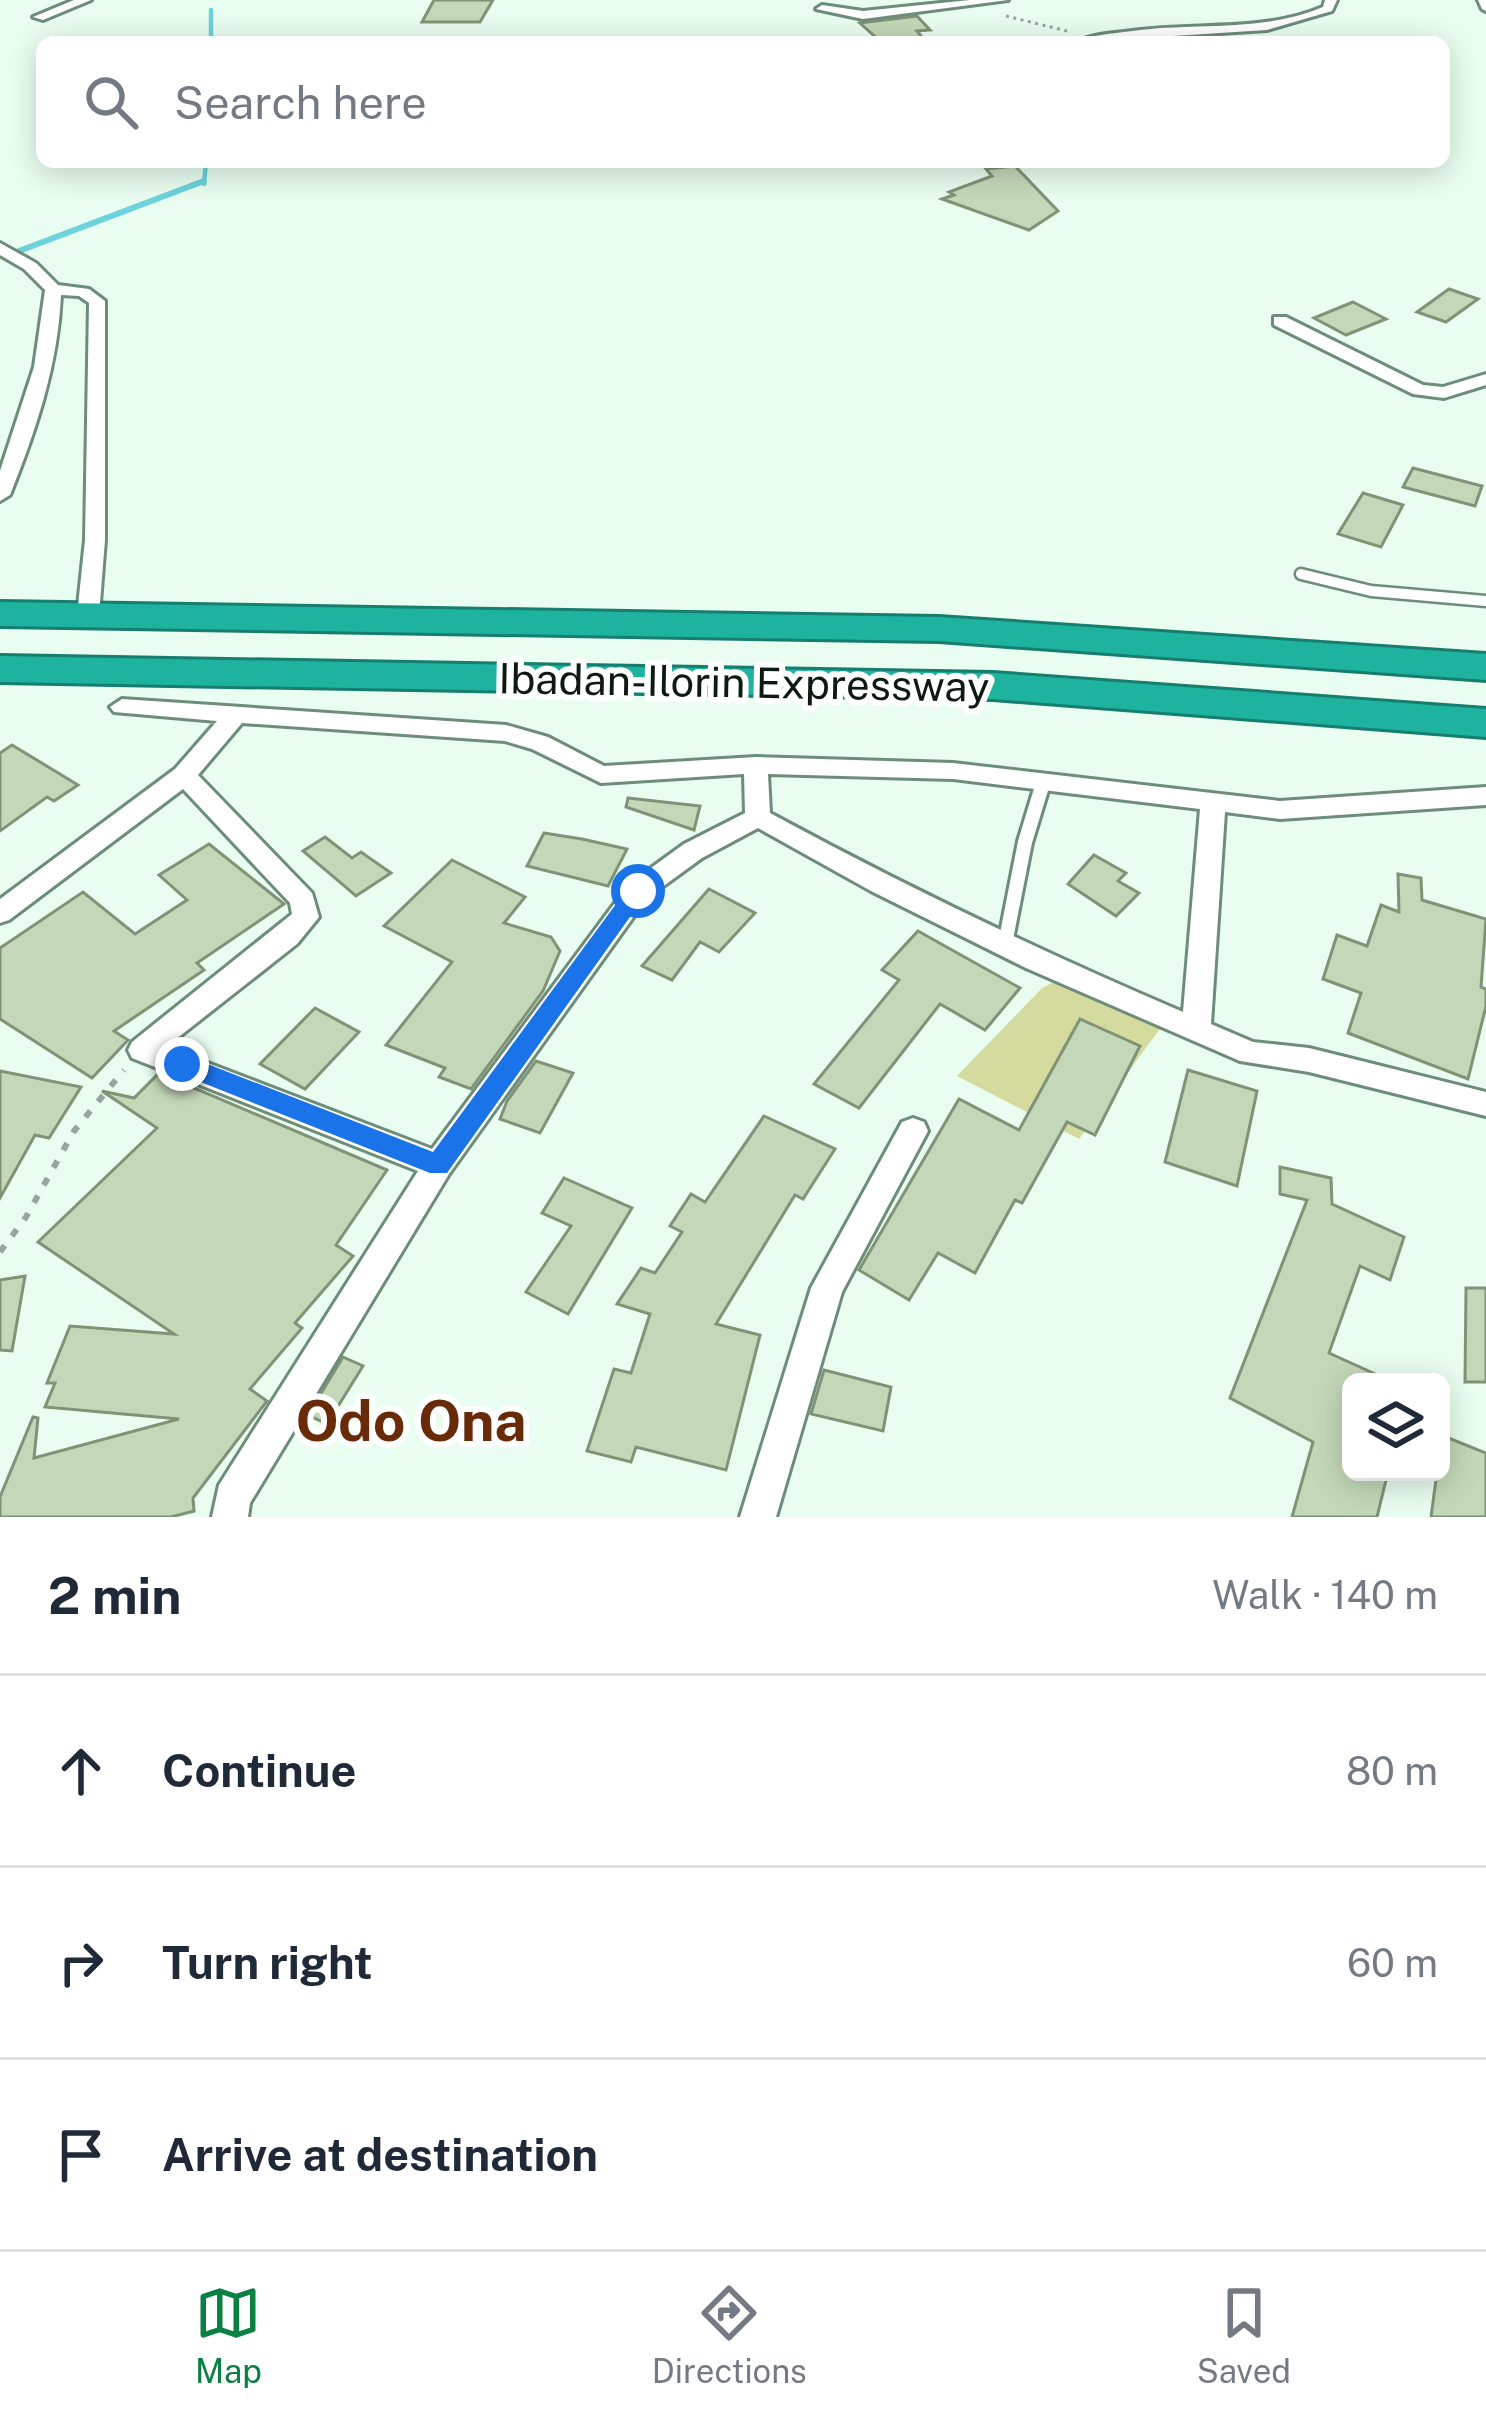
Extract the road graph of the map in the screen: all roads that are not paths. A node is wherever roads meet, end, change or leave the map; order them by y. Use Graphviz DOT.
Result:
graph roads {
  1 [pos="85,0"];
  2 [pos="1002,0"];
  3 [pos="1331,0"];
  4 [pos="981,1"];
  5 [pos="991,1"];
  6 [pos="822,9"];
  7 [pos="39,17"];
  8 [pos="1126,36"];
  9 [pos="0,248"];
  10 [pos="53,289"];
  11 [pos="1280,321"];
  12 [pos="1486,379"];
  13 [pos="0,495"];
  14 [pos="1300,574"];
  15 [pos="1486,601"];
  16 [pos="0,614"];
  17 [pos="88,615"];
  18 [pos="1486,667"];
  19 [pos="0,669"];
  20 [pos="122,707"];
  21 [pos="233,718"];
  22 [pos="1486,723"];
  23 [pos="756,765"];
  24 [pos="184,775"];
  25 [pos="1043,783"];
  26 [pos="1486,796"];
  27 [pos="1213,803"];
  28 [pos="758,817"];
  29 [pos="0,913"];
  30 [pos="1005,945"];
  31 [pos="1196,1029"];
  32 [pos="1486,1104"];
  33 [pos="913,1131"];
  34 [pos="438,1165"];
  35 [pos="230,1517"];
  36 [pos="758,1517"];
  1 -- 7 [label="street"];
  2 -- 5 [label="street"];
  3 -- 8 [label="street"];
  4 -- 5 [label="street"];
  4 -- 6 [label="street"];
  9 -- 10 [label="street"];
  10 -- 13 [label="street"];
  10 -- 17 [label="street"];
  11 -- 12 [label="street"];
  14 -- 15 [label="lane"];
  16 -- 17 [label="highway, Ibadan-Ilorin Expressway"];
  17 -- 18 [label="highway, Ibadan-Ilorin Expressway"];
  19 -- 22 [label="highway, Ibadan-Ilorin Expressway"];
  20 -- 21 [label="street"];
  21 -- 23 [label="street"];
  21 -- 24 [label="street"];
  23 -- 25 [label="street"];
  23 -- 28 [label="street"];
  24 -- 29 [label="street"];
  24 -- 34 [label="street"];
  25 -- 27 [label="street"];
  25 -- 30 [label="lane"];
  26 -- 27 [label="street"];
  27 -- 31 [label="street"];
  28 -- 30 [label="street"];
  28 -- 34 [label="street"];
  30 -- 31 [label="street"];
  31 -- 32 [label="street"];
  33 -- 36 [label="street"];
  34 -- 35 [label="street"];
}
